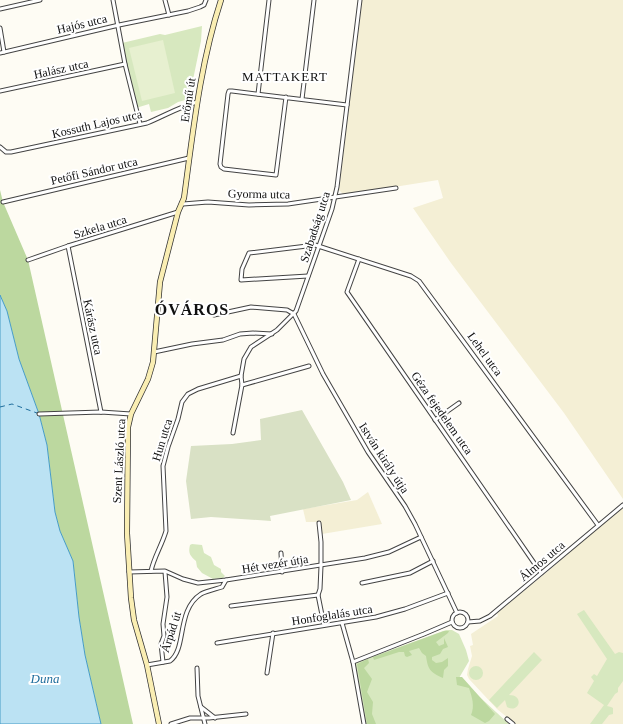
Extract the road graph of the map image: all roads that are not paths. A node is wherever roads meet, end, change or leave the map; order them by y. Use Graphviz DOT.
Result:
graph roads {
  1 [pos="40,0"];
  2 [pos="114,0"];
  3 [pos="165,0"];
  4 [pos="206,0"];
  5 [pos="221,0"];
  6 [pos="269,0"];
  7 [pos="314,0"];
  8 [pos="360,0"];
  9 [pos="0,9"];
  10 [pos="169,15"];
  11 [pos="119,25"];
  12 [pos="0,28"];
  13 [pos="4,52"];
  14 [pos="0,53"];
  15 [pos="126,64"];
  16 [pos="0,91"];
  17 [pos="258,94"];
  18 [pos="286,97"];
  19 [pos="302,99"];
  20 [pos="197,102"];
  21 [pos="347,105"];
  22 [pos="140,124"];
  23 [pos="0,147"];
  24 [pos="189,158"];
  25 [pos="396,188"];
  26 [pos="335,197"];
  27 [pos="2,202"];
  28 [pos="183,204"];
  29 [pos="178,212"];
  30 [pos="68,246"];
  31 [pos="319,246"];
  32 [pos="359,259"];
  33 [pos="28,260"];
  34 [pos="308,276"];
  35 [pos="294,314"];
  36 [pos="214,315"];
  37 [pos="272,334"];
  38 [pos="154,352"];
  39 [pos="309,366"];
  40 [pos="241,376"];
  41 [pos="242,386"];
  42 [pos="459,404"];
  43 [pos="101,412"];
  44 [pos="39,414"];
  45 [pos="131,414"];
  46 [pos="435,420"];
  47 [pos="233,433"];
  48 [pos="623,505"];
  49 [pos="319,523"];
  50 [pos="598,525"];
  51 [pos="421,537"];
  52 [pos="281,553"];
  53 [pos="433,561"];
  54 [pos="321,566"];
  55 [pos="151,571"];
  56 [pos="129,572"];
  57 [pos="165,572"];
  58 [pos="282,572"];
  59 [pos="541,573"];
  60 [pos="226,580"];
  61 [pos="362,583"];
  62 [pos="448,593"];
  63 [pos="318,595"];
  64 [pos="231,606"];
  65 [pos="458,613"];
  66 [pos="452,622"];
  67 [pos="468,622"];
  68 [pos="342,623"];
  69 [pos="324,625"];
  70 [pos="273,633"];
  71 [pos="217,643"];
  72 [pos="163,662"];
  73 [pos="353,662"];
  74 [pos="147,665"];
  75 [pos="197,668"];
  76 [pos="268,673"];
  77 [pos="200,706"];
  78 [pos="246,714"];
  79 [pos="203,718"];
  80 [pos="215,718"];
  81 [pos="507,719"];
  82 [pos="160,724"];
  83 [pos="171,724"];
  84 [pos="205,724"];
  85 [pos="364,724"];
  86 [pos="513,724"];
  1 -- 9 [label="street"];
  2 -- 11 [label="street"];
  3 -- 10 [label="street"];
  4 -- 10 [label="street, Hajós utca"];
  5 -- 20 [label="street, Erőmű út"];
  6 -- 17 [label="street"];
  7 -- 19 [label="street"];
  8 -- 21 [label="street, Szabadság utca"];
  10 -- 11 [label="street, Hajós utca"];
  11 -- 13 [label="street, Hajós utca"];
  11 -- 15 [label="street"];
  12 -- 13 [label="street"];
  13 -- 14 [label="street, Hajós utca"];
  15 -- 16 [label="street, Halász utca"];
  15 -- 22 [label="street"];
  17 -- 18 [label="street"];
  17 -- 18 [label="street"];
  18 -- 19 [label="street"];
  19 -- 21 [label="street"];
  20 -- 22 [label="street, Kossuth Lajos utca"];
  20 -- 24 [label="street, Erőmű út"];
  21 -- 26 [label="street, Szabadság utca"];
  22 -- 23 [label="street, Kossuth Lajos utca"];
  24 -- 27 [label="street, Petőfi Sándor utca"];
  24 -- 28 [label="street, Erőmű út"];
  25 -- 26 [label="street, Gyorma utca"];
  26 -- 28 [label="street, Gyorma utca"];
  26 -- 31 [label="street, Szabadság utca"];
  28 -- 29 [label="street, Szent László utca"];
  29 -- 30 [label="street, Szkela utca"];
  29 -- 38 [label="street, Szent László utca"];
  30 -- 33 [label="street, Szkela utca"];
  30 -- 43 [label="street, Kárász utca"];
  31 -- 32 [label="street, Lehel utca"];
  31 -- 34 [label="street, Szabadság utca"];
  31 -- 34 [label="street"];
  32 -- 46 [label="street, Géza fejedelem utca"];
  32 -- 50 [label="street, Lehel utca"];
  34 -- 35 [label="street, Szabadság utca"];
  35 -- 36 [label="street"];
  35 -- 37 [label="street, Szabadság utca"];
  35 -- 51 [label="street, István király útja"];
  37 -- 38 [label="street"];
  37 -- 40 [label="street, Szabadság utca"];
  38 -- 45 [label="street, Szent László utca"];
  39 -- 41 [label="street"];
  40 -- 41 [label="street, Szabadság utca"];
  40 -- 55 [label="street, Hun utca"];
  41 -- 47 [label="street, Szabadság utca"];
  42 -- 46 [label="street"];
  43 -- 44 [label="street"];
  43 -- 45 [label="street"];
  45 -- 56 [label="street, Szent László utca"];
  46 -- 59 [label="street, Géza fejedelem utca"];
  48 -- 50 [label="street, Álmos utca"];
  49 -- 54 [label="street"];
  50 -- 59 [label="street, Álmos utca"];
  51 -- 53 [label="street, István király útja"];
  51 -- 54 [label="street, Hét vezér útja"];
  52 -- 58 [label="street"];
  53 -- 61 [label="street"];
  53 -- 62 [label="street, István király útja"];
  54 -- 58 [label="street, Hét vezér útja"];
  54 -- 63 [label="street"];
  55 -- 56 [label="street, Hét vezér útja"];
  55 -- 57 [label="street, Hét vezér útja"];
  56 -- 74 [label="street, Szent László utca"];
  57 -- 60 [label="street, Hét vezér útja"];
  57 -- 72 [label="street"];
  58 -- 60 [label="street, Hét vezér útja"];
  59 -- 67 [label="street, Álmos utca"];
  60 -- 72 [label="street, Árpád út"];
  62 -- 65 [label="street, István király útja"];
  62 -- 68 [label="street, Honfoglalás utca"];
  63 -- 64 [label="street"];
  63 -- 69 [label="street"];
  65 -- 66 [label="street"];
  65 -- 67 [label="street"];
  66 -- 67 [label="street"];
  66 -- 73 [label="street"];
  68 -- 69 [label="street, Honfoglalás utca"];
  68 -- 73 [label="street"];
  69 -- 70 [label="street, Honfoglalás utca"];
  70 -- 71 [label="street, Honfoglalás utca"];
  70 -- 76 [label="street"];
  72 -- 74 [label="street, Árpád út"];
  73 -- 85 [label="street"];
  74 -- 82 [label="street, Szent László utca"];
  75 -- 77 [label="street"];
  77 -- 79 [label="street"];
  77 -- 80 [label="street"];
  78 -- 80 [label="street"];
  79 -- 80 [label="street"];
  79 -- 83 [label="street"];
  79 -- 84 [label="street"];
  81 -- 86 [label="street"];
}
